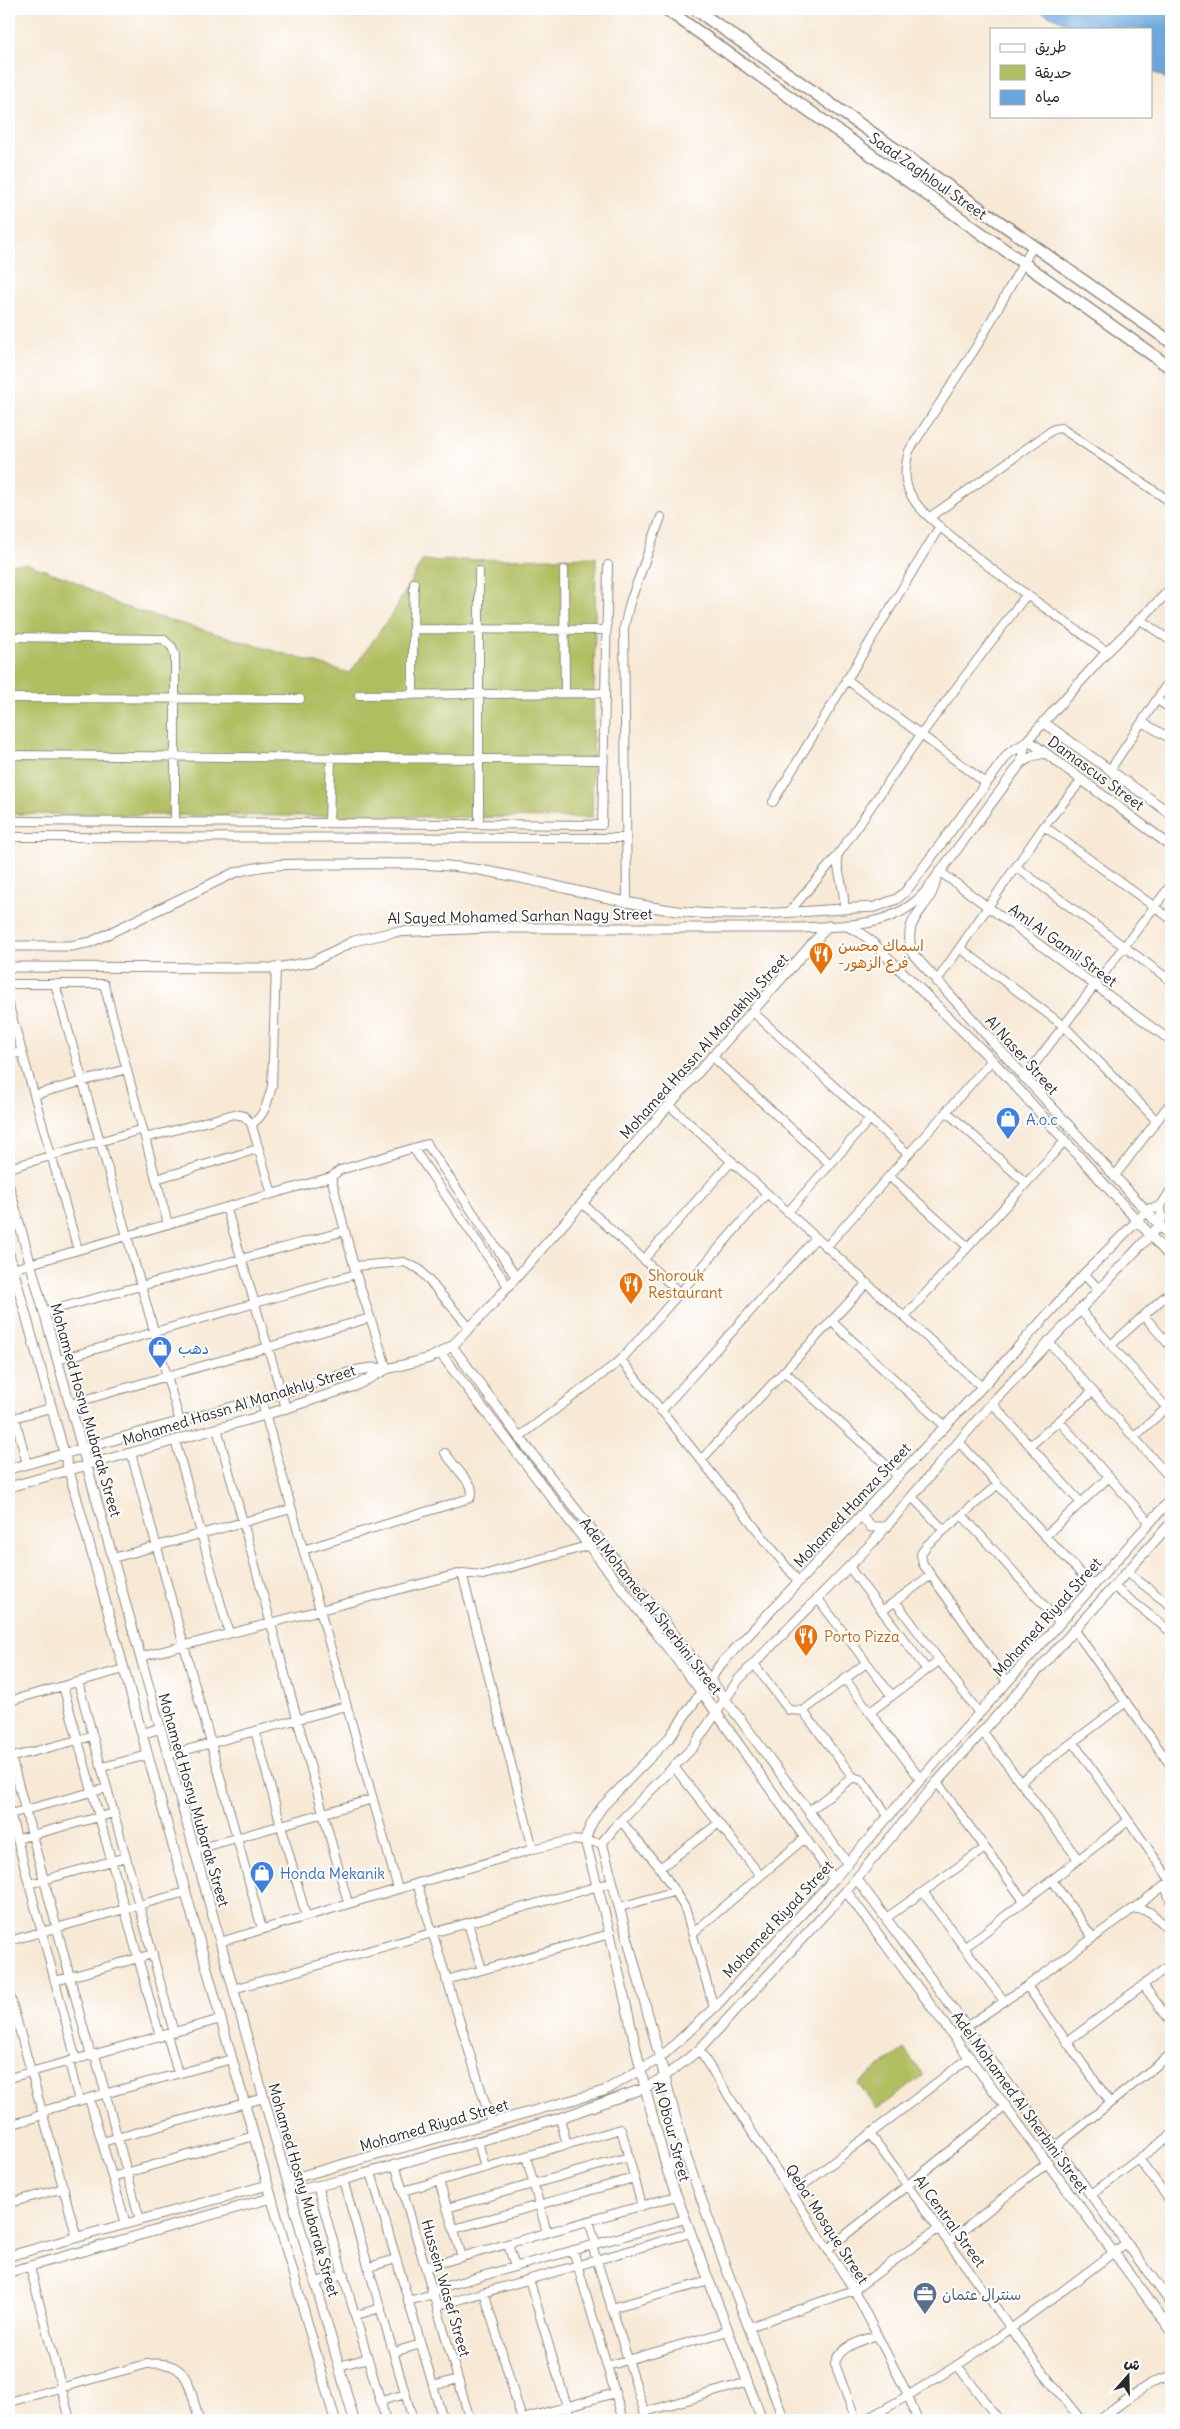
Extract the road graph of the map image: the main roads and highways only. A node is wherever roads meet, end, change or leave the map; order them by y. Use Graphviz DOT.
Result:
graph roads {
  1 [pos="666,9"];
  2 [pos="695,9"];
  3 [pos="1171,342"];
  4 [pos="1171,368"];
  1 -- 4 [label="main road, Saad Zaghloul Street"];
  2 -- 3 [label="main road, Saad Zaghloul Street"];
}
